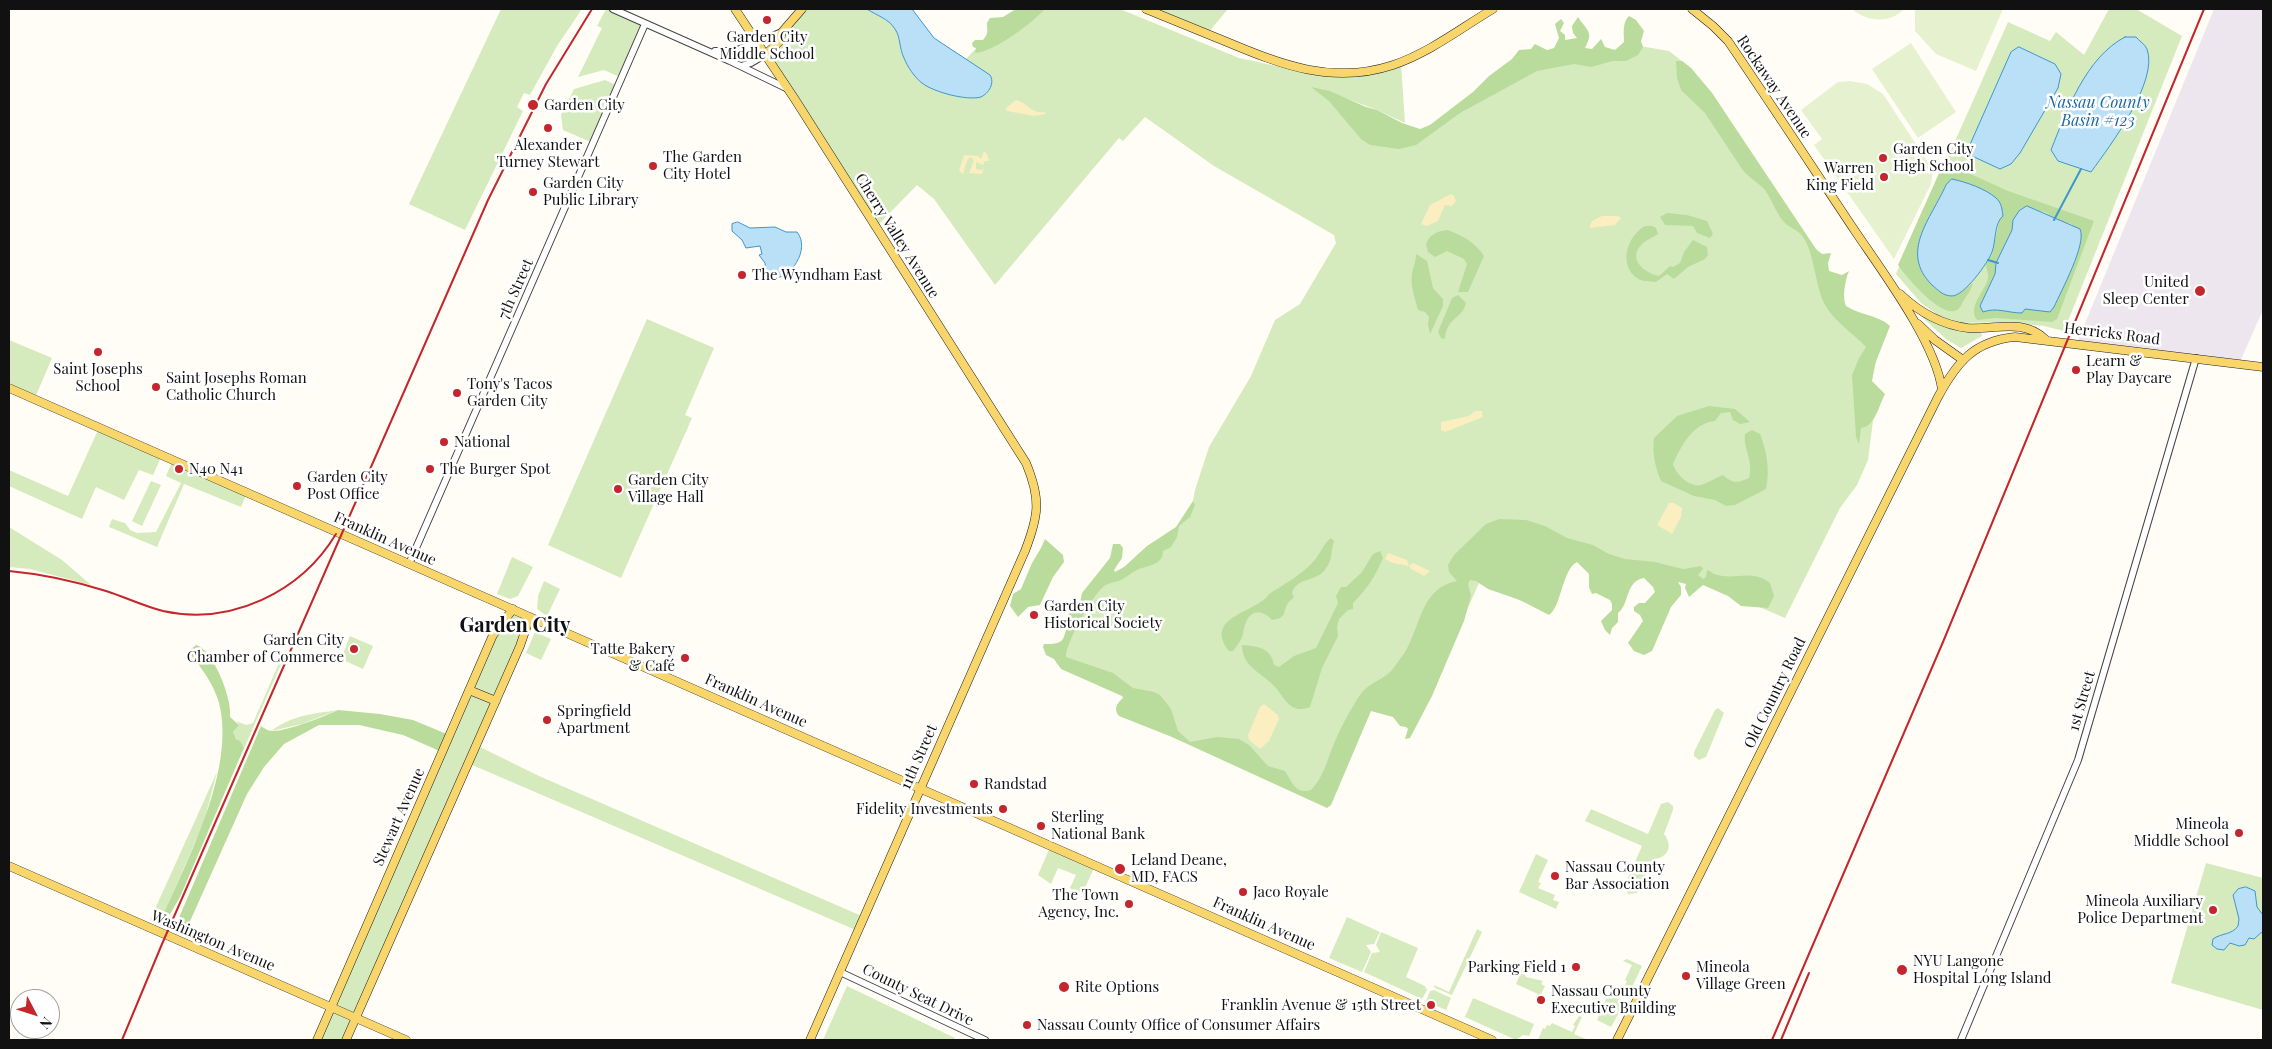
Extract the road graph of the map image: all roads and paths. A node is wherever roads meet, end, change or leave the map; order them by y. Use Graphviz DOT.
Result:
graph roads {
  1 [pos="613,9"];
  2 [pos="735,9"];
  3 [pos="802,9"];
  4 [pos="1146,9"];
  5 [pos="1493,9"];
  6 [pos="1692,9"];
  7 [pos="645,24"];
  8 [pos="782,32"];
  9 [pos="758,43"];
  10 [pos="706,50"];
  11 [pos="766,54"];
  12 [pos="741,66"];
  13 [pos="789,90"];
  14 [pos="1892,287"];
  15 [pos="1907,311"];
  16 [pos="2045,339"];
  17 [pos="2196,358"];
  18 [pos="1963,360"];
  19 [pos="2263,368"];
  20 [pos="9,388"];
  21 [pos="1942,390"];
  22 [pos="1033,481"];
  23 [pos="409,564"];
  24 [pos="513,609"];
  25 [pos="530,617"];
  26 [pos="469,690"];
  27 [pos="496,701"];
  28 [pos="920,788"];
  29 [pos="9,866"];
  30 [pos="840,972"];
  31 [pos="331,1007"];
  32 [pos="356,1018"];
  33 [pos="317,1040"];
  34 [pos="346,1040"];
  35 [pos="406,1040"];
  36 [pos="810,1040"];
  37 [pos="985,1040"];
  38 [pos="1492,1040"];
  39 [pos="1617,1040"];
  40 [pos="1961,1040"];
  1 -- 7 [label="street"];
  2 -- 9 [label="main road, Cherry Valley Avenue"];
  3 -- 8 [label="main road"];
  4 -- 5 [label="main road"];
  6 -- 14 [label="main road, Rockaway Avenue"];
  7 -- 10 [label="street"];
  7 -- 23 [label="street, 7th Street"];
  8 -- 9 [label="street"];
  8 -- 11 [label="main road"];
  9 -- 10 [label="street"];
  9 -- 11 [label="main road, Cherry Valley Avenue"];
  10 -- 12 [label="street"];
  11 -- 12 [label="street"];
  11 -- 13 [label="main road, Cherry Valley Avenue"];
  12 -- 13 [label="street"];
  13 -- 22 [label="main road, Cherry Valley Avenue"];
  14 -- 15 [label="main road, Rockaway Avenue"];
  14 -- 16 [label="main road, Rockaway Avenue"];
  15 -- 18 [label="main road, Rockaway Avenue"];
  15 -- 21 [label="main road, Rockaway Avenue"];
  16 -- 17 [label="main road, Herricks Road"];
  16 -- 18 [label="main road, Herricks Road"];
  17 -- 19 [label="main road, Herricks Road"];
  17 -- 40 [label="street, 1st Street"];
  18 -- 21 [label="main road, Old Country Road"];
  20 -- 23 [label="main road, Franklin Avenue"];
  21 -- 39 [label="main road, Old Country Road"];
  22 -- 28 [label="main road, 11th Street"];
  23 -- 24 [label="main road, Franklin Avenue"];
  24 -- 25 [label="main road, Franklin Avenue"];
  24 -- 26 [label="main road, Stewart Avenue"];
  25 -- 27 [label="main road"];
  25 -- 28 [label="main road, Franklin Avenue"];
  26 -- 27 [label="main road"];
  26 -- 31 [label="main road, Stewart Avenue"];
  27 -- 32 [label="main road"];
  28 -- 30 [label="main road, 11th Street"];
  28 -- 38 [label="main road, Franklin Avenue"];
  29 -- 31 [label="main road, Washington Avenue"];
  30 -- 36 [label="main road, 11th Street"];
  30 -- 37 [label="street, County Seat Drive"];
  31 -- 32 [label="main road, Washington Avenue"];
  31 -- 33 [label="main road, Stewart Avenue"];
  32 -- 34 [label="main road"];
  32 -- 35 [label="main road, Washington Avenue"];
}
